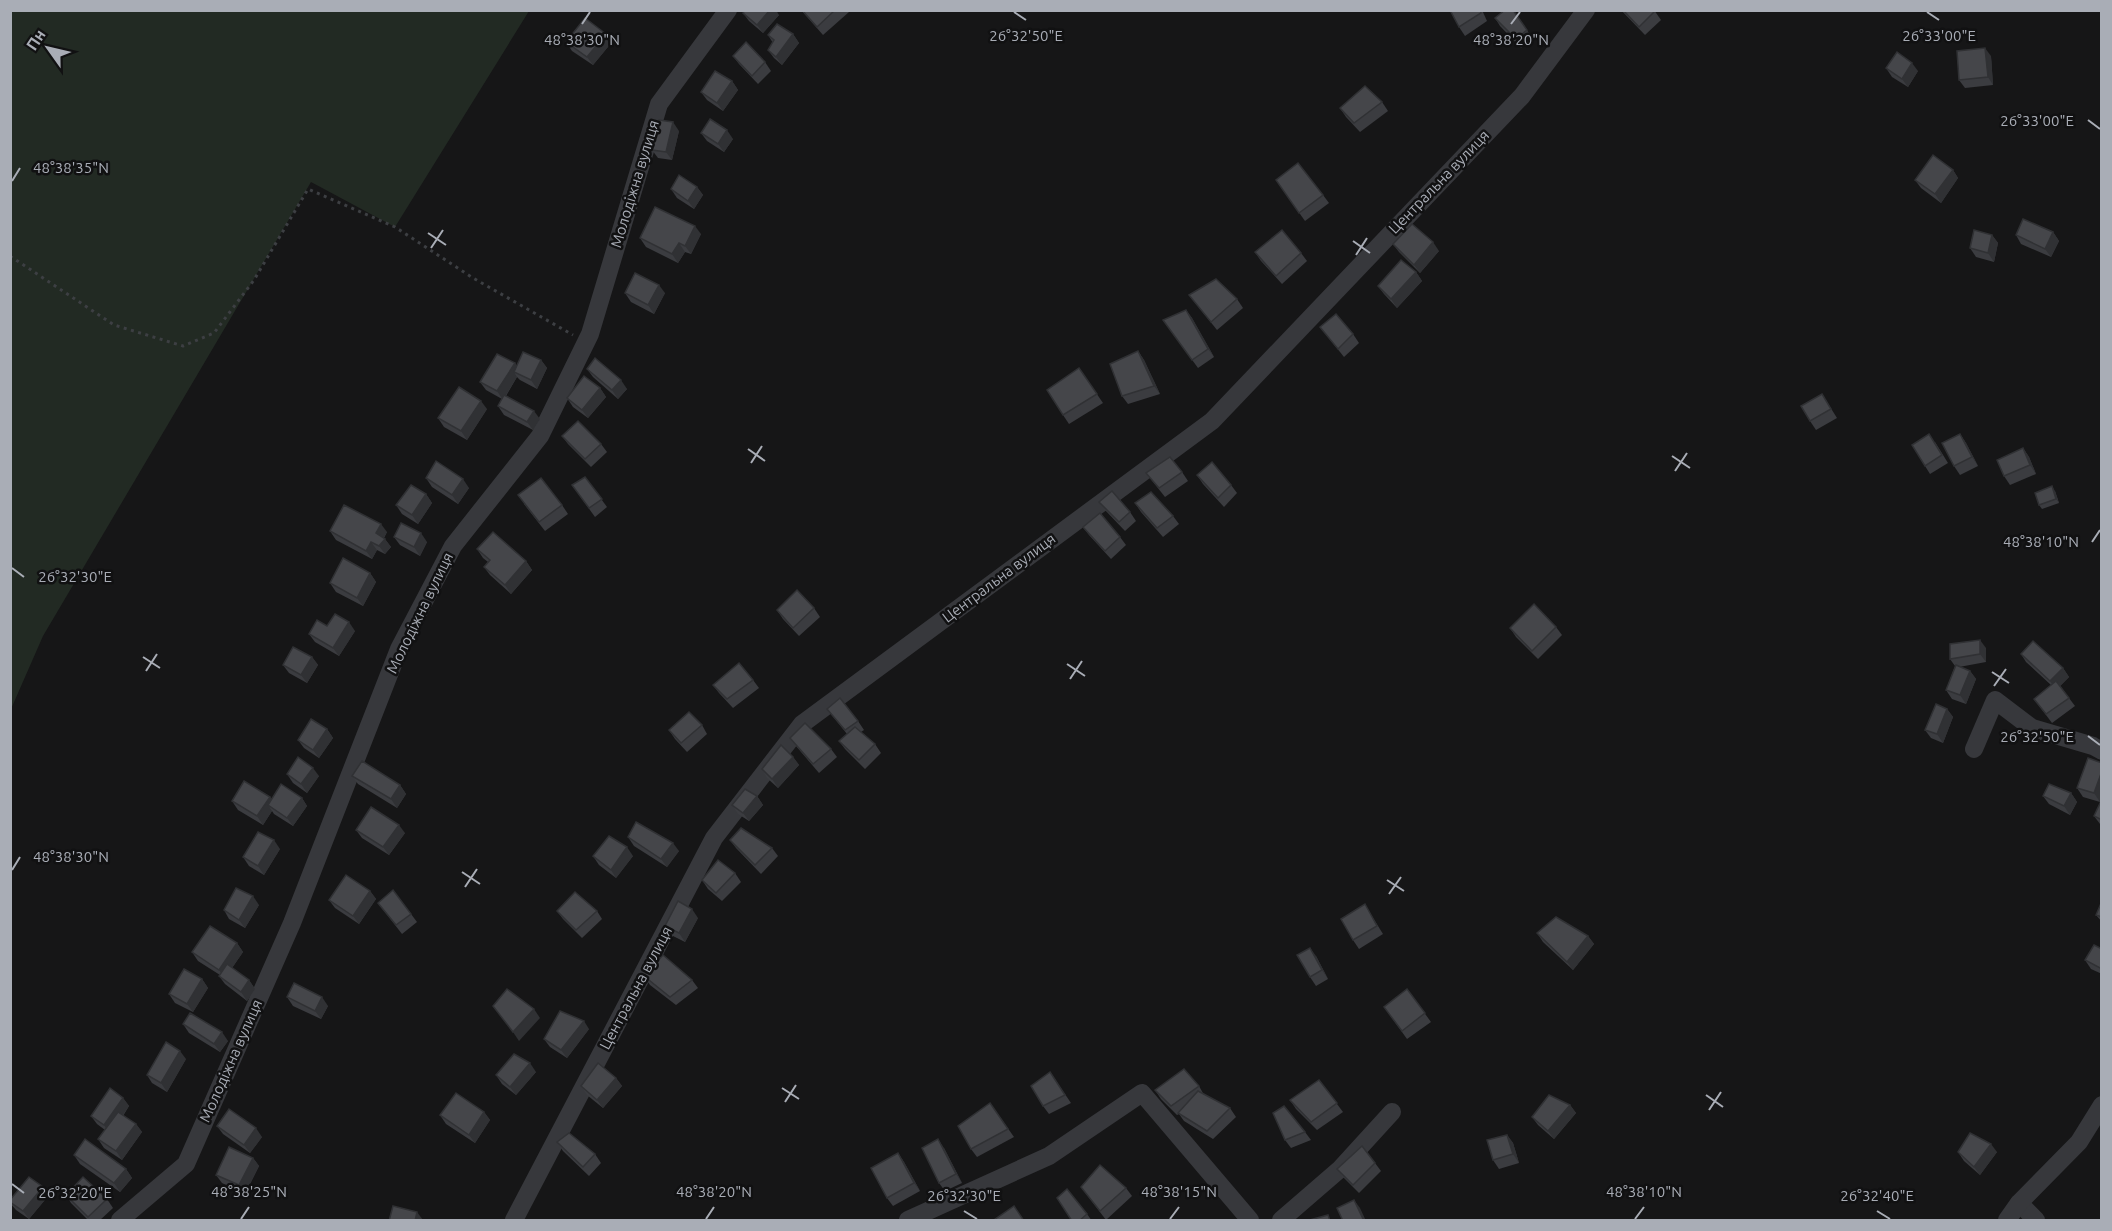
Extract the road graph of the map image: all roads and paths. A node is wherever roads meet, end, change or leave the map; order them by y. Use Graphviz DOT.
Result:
graph roads {
  1 [pos="728,10"];
  2 [pos="1586,10"];
  3 [pos="10,256"];
  4 [pos="586,342"];
  5 [pos="1974,749"];
  6 [pos="2102,751"];
  7 [pos="2102,1105"];
  8 [pos="1392,1112"];
  9 [pos="2019,1203"];
  10 [pos="120,1221"];
  11 [pos="514,1221"];
  12 [pos="908,1221"];
  13 [pos="1250,1221"];
  14 [pos="1281,1221"];
  15 [pos="2007,1221"];
  16 [pos="2036,1221"];
  1 -- 4 [label="street, Молодіжна вулиця"];
  2 -- 11 [label="street, Центральна вулиця"];
  3 -- 4 [label="path"];
  4 -- 10 [label="street, Молодіжна вулиця"];
  5 -- 6 [label="street"];
  7 -- 9 [label="street"];
  8 -- 14 [label="street"];
  9 -- 15 [label="street"];
  9 -- 16 [label="street"];
  12 -- 13 [label="street"];
}
